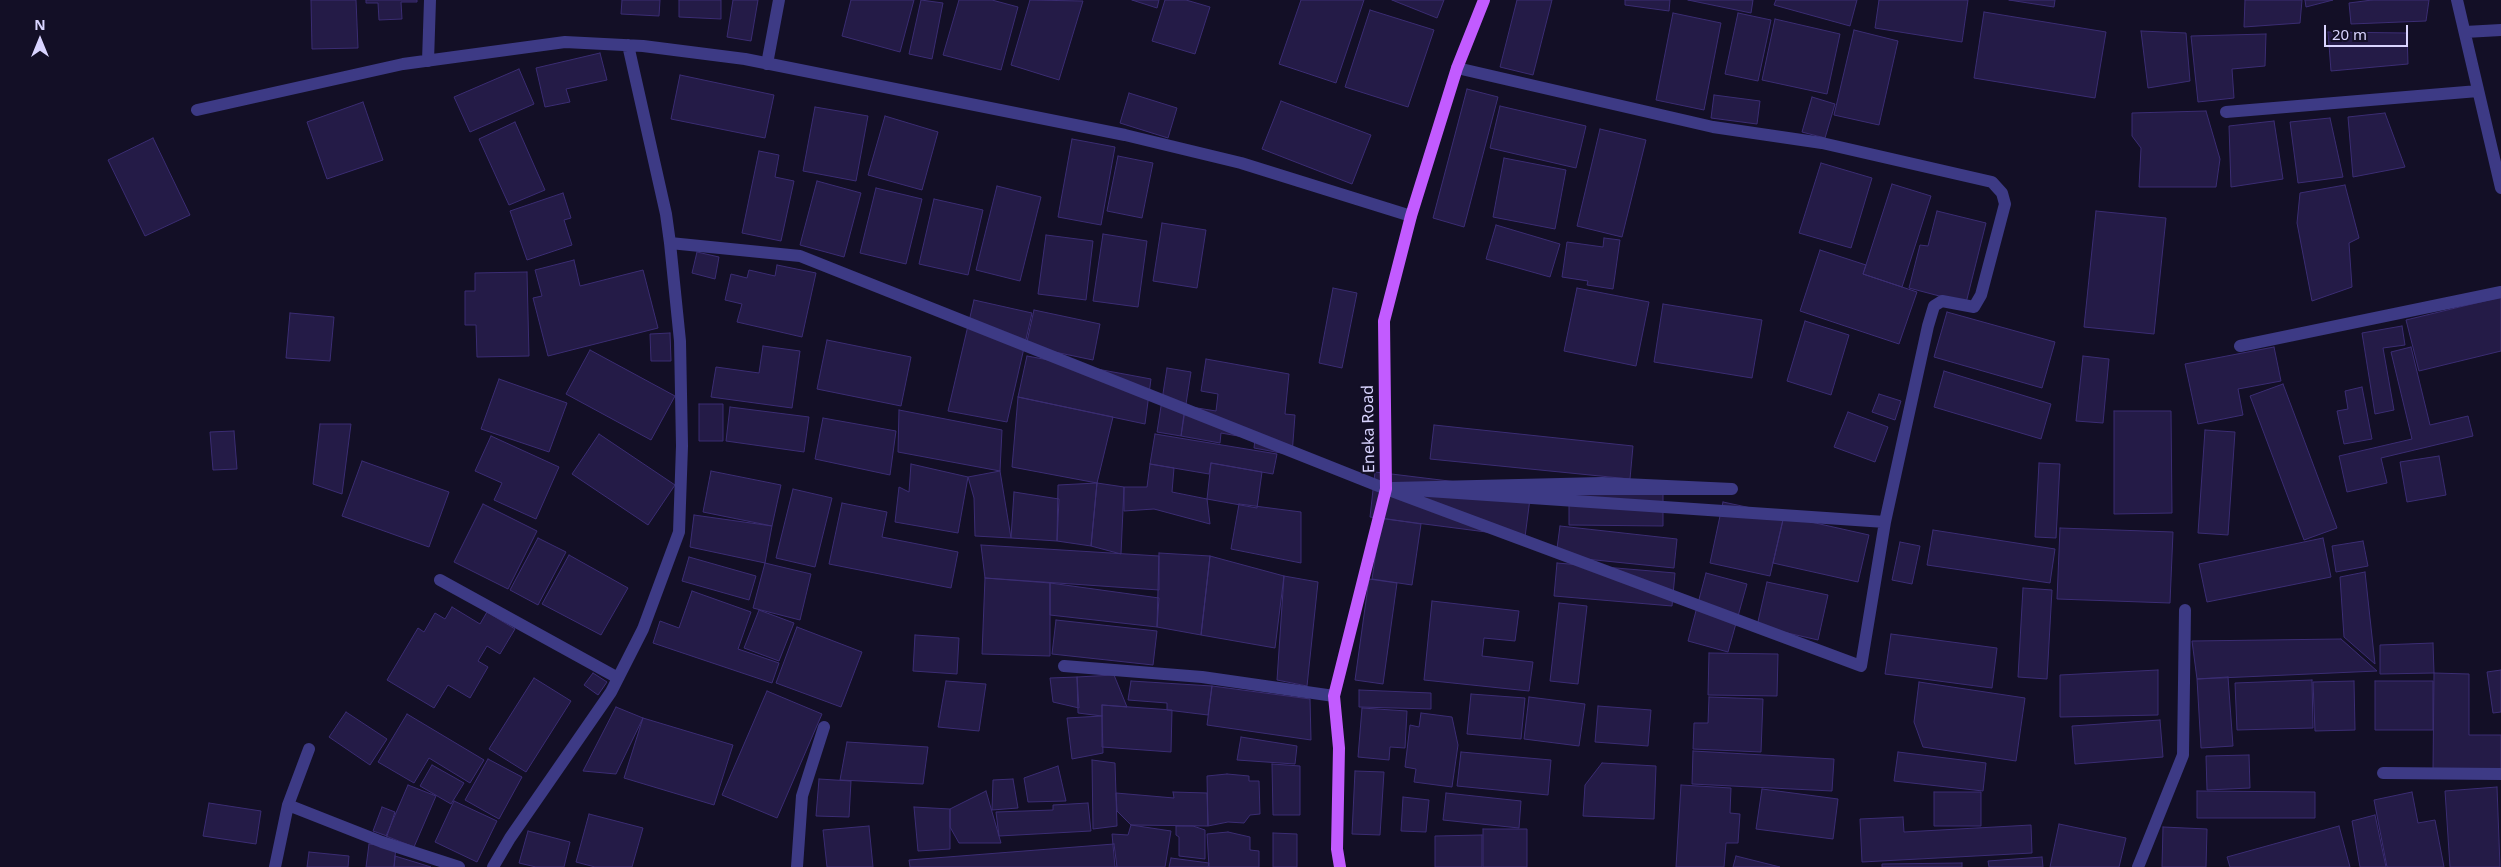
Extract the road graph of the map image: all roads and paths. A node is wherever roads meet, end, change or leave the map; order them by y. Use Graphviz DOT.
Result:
graph roads {
  1 [pos="430,0"];
  2 [pos="779,0"];
  3 [pos="1484,0"];
  4 [pos="2457,0"];
  5 [pos="2501,30"];
  6 [pos="2465,32"];
  7 [pos="628,45"];
  8 [pos="428,61"];
  9 [pos="767,64"];
  10 [pos="1457,68"];
  11 [pos="2478,91"];
  12 [pos="197,110"];
  13 [pos="2226,112"];
  14 [pos="2501,188"];
  15 [pos="1411,216"];
  16 [pos="670,243"];
  17 [pos="2501,292"];
  18 [pos="2240,346"];
  19 [pos="1386,489"];
  20 [pos="1885,522"];
  21 [pos="440,580"];
  22 [pos="2185,610"];
  23 [pos="1064,666"];
  24 [pos="618,678"];
  25 [pos="1334,696"];
  26 [pos="824,727"];
  27 [pos="309,748"];
  28 [pos="2382,773"];
  29 [pos="2501,774"];
  30 [pos="288,805"];
  31 [pos="275,867"];
  32 [pos="459,867"];
  33 [pos="493,867"];
  34 [pos="797,867"];
  35 [pos="1340,867"];
  36 [pos="2138,867"];
  1 -- 8 [label="street"];
  2 -- 9 [label="street"];
  3 -- 10 [label="main road, Eneka Road"];
  4 -- 6 [label="street"];
  5 -- 6 [label="street"];
  6 -- 11 [label="street"];
  7 -- 8 [label="street"];
  7 -- 9 [label="street"];
  7 -- 16 [label="street"];
  8 -- 12 [label="street"];
  9 -- 15 [label="street"];
  10 -- 15 [label="main road, Eneka Road"];
  10 -- 20 [label="street"];
  11 -- 13 [label="street"];
  11 -- 14 [label="street"];
  15 -- 19 [label="main road, Eneka Road"];
  16 -- 19 [label="street"];
  16 -- 24 [label="street"];
  17 -- 18 [label="street"];
  19 -- 19 [label="street"];
  19 -- 20 [label="street"];
  19 -- 20 [label="street"];
  19 -- 25 [label="main road, Eneka Road"];
  21 -- 24 [label="street"];
  22 -- 36 [label="street"];
  23 -- 25 [label="street"];
  24 -- 33 [label="street"];
  25 -- 35 [label="main road, Eneka Road"];
  26 -- 34 [label="street"];
  27 -- 30 [label="street"];
  28 -- 29 [label="street"];
  30 -- 31 [label="street"];
  30 -- 32 [label="street"];
}
